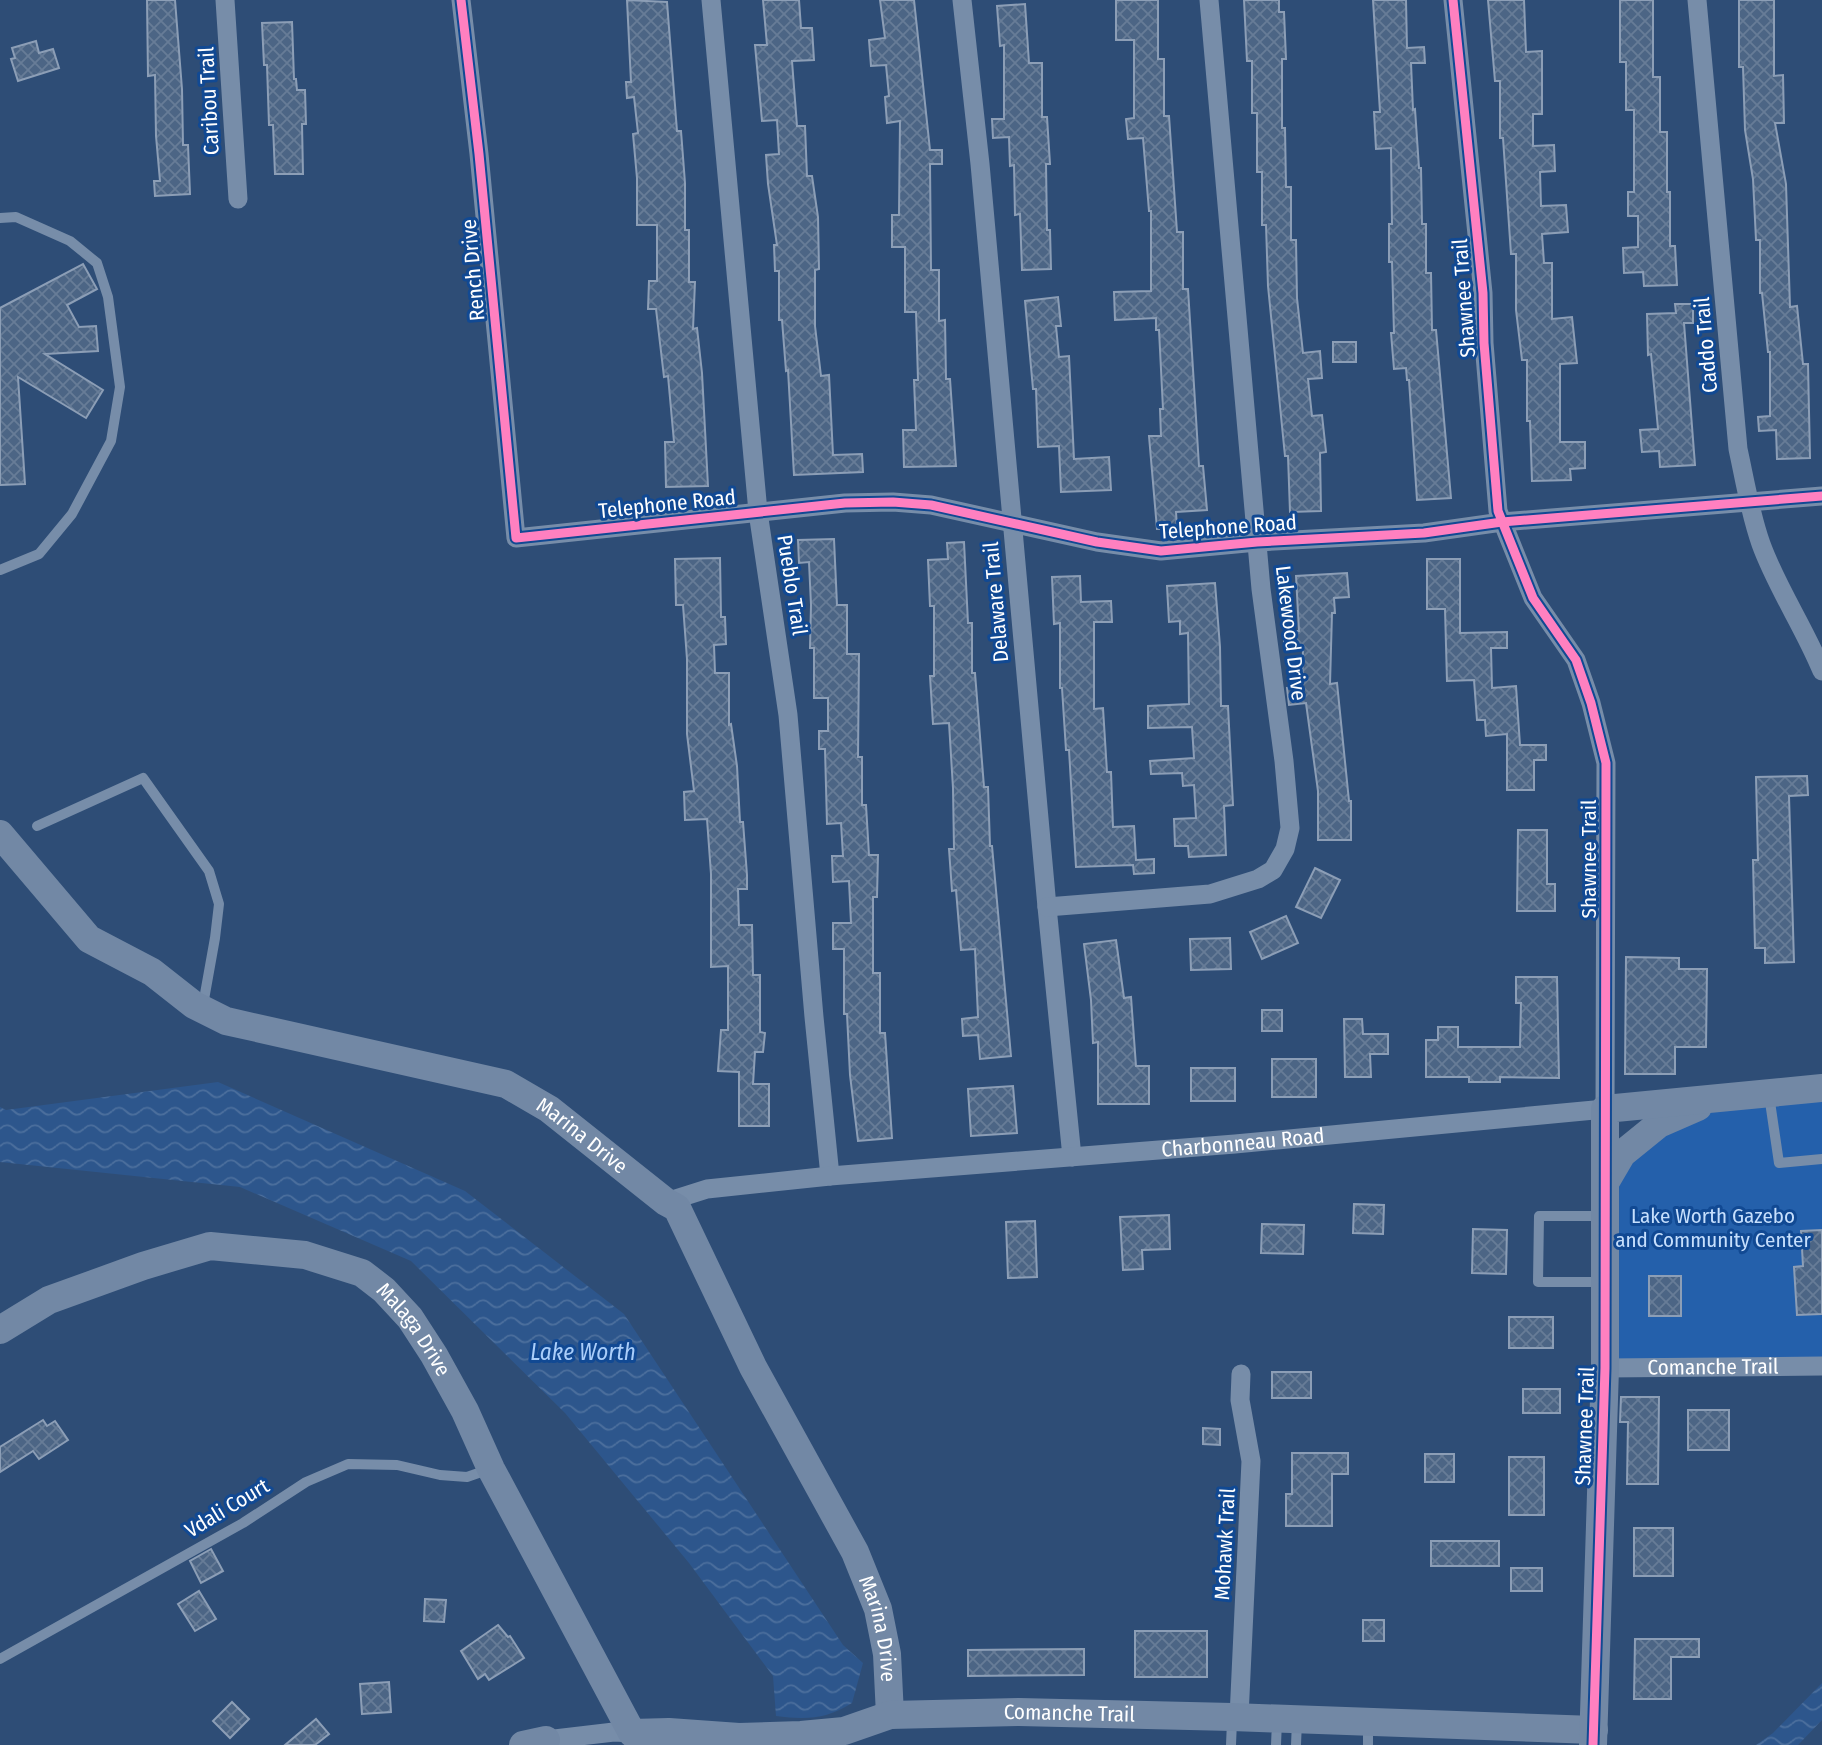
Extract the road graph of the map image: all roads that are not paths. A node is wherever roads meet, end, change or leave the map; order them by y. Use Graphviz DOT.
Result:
graph roads {
  1 [pos="225,0"];
  2 [pos="461,0"];
  3 [pos="711,0"];
  4 [pos="962,0"];
  5 [pos="1209,0"];
  6 [pos="1453,0"];
  7 [pos="1697,0"];
  8 [pos="238,198"];
  9 [pos="0,218"];
  10 [pos="1822,496"];
  11 [pos="1749,503"];
  12 [pos="758,512"];
  13 [pos="1502,522"];
  14 [pos="1012,525"];
  15 [pos="516,538"];
  16 [pos="1257,542"];
  17 [pos="0,570"];
  18 [pos="1822,671"];
  19 [pos="37,826"];
  20 [pos="0,834"];
  21 [pos="1046,907"];
  22 [pos="202,1009"];
  23 [pos="1822,1088"];
  24 [pos="1769,1091"];
  25 [pos="1722,1096"];
  26 [pos="1605,1109"];
  27 [pos="1072,1157"];
  28 [pos="1822,1158"];
  29 [pos="831,1176"];
  30 [pos="1605,1183"];
  31 [pos="666,1202"];
  32 [pos="1605,1216"];
  33 [pos="1605,1282"];
  34 [pos="0,1330"];
  35 [pos="1822,1366"];
  36 [pos="1605,1368"];
  37 [pos="1241,1374"];
  38 [pos="491,1469"];
  39 [pos="0,1659"];
  40 [pos="890,1715"];
  41 [pos="1236,1717"];
  42 [pos="1286,1732"];
  43 [pos="632,1733"];
  44 [pos="1368,1733"];
  45 [pos="1593,1737"];
  46 [pos="539,1743"];
  47 [pos="1231,1745"];
  1 -- 8 [label="street, Caribou Trail"];
  2 -- 15 [label="street, Rench Drive"];
  3 -- 12 [label="street, Pueblo Trail"];
  4 -- 14 [label="street, Delaware Trail"];
  5 -- 16 [label="street, Lakewood Drive"];
  6 -- 13 [label="street, Shawnee Trail"];
  7 -- 11 [label="street, Caddo Trail"];
  9 -- 17 [label="lane"];
  10 -- 11 [label="street, Telephone Road"];
  11 -- 13 [label="street, Telephone Road"];
  11 -- 18 [label="street, Caddo Trail"];
  12 -- 14 [label="street, Telephone Road"];
  12 -- 15 [label="street, Telephone Road"];
  12 -- 29 [label="street, Pueblo Trail"];
  13 -- 16 [label="street, Telephone Road"];
  13 -- 26 [label="street, Shawnee Trail"];
  14 -- 16 [label="street, Telephone Road"];
  14 -- 21 [label="street, Delaware Trail"];
  16 -- 21 [label="street, Lakewood Drive"];
  19 -- 22 [label="lane"];
  20 -- 22 [label="street, Marina Drive"];
  21 -- 27 [label="street, Delaware Trail"];
  22 -- 31 [label="street, Marina Drive"];
  23 -- 24 [label="street, Charbonneau Road"];
  24 -- 25 [label="street, Charbonneau Road"];
  24 -- 28 [label="lane"];
  25 -- 26 [label="street, Charbonneau Road"];
  25 -- 30 [label="street"];
  26 -- 27 [label="street, Charbonneau Road"];
  26 -- 30 [label="street, Shawnee Trail"];
  27 -- 29 [label="street, Charbonneau Road"];
  29 -- 31 [label="street, Charbonneau Road"];
  30 -- 32 [label="street, Shawnee Trail"];
  31 -- 40 [label="street, Marina Drive"];
  32 -- 33 [label="street, Shawnee Trail"];
  32 -- 33 [label="lane"];
  33 -- 36 [label="street, Shawnee Trail"];
  34 -- 38 [label="street, Malaga Drive"];
  35 -- 36 [label="street, Comanche Trail"];
  36 -- 45 [label="street, Shawnee Trail"];
  37 -- 41 [label="street, Mohawk Trail"];
  38 -- 39 [label="lane, Vdali Court"];
  38 -- 43 [label="street, Malaga Drive"];
  40 -- 41 [label="street, Comanche Trail"];
  40 -- 43 [label="street, Comanche Trail"];
  41 -- 42 [label="street, Comanche Trail"];
  41 -- 47 [label="lane"];
  42 -- 44 [label="street, Comanche Trail"];
  43 -- 46 [label="street, Comanche Trail"];
  44 -- 45 [label="street, Comanche Trail"];
}
